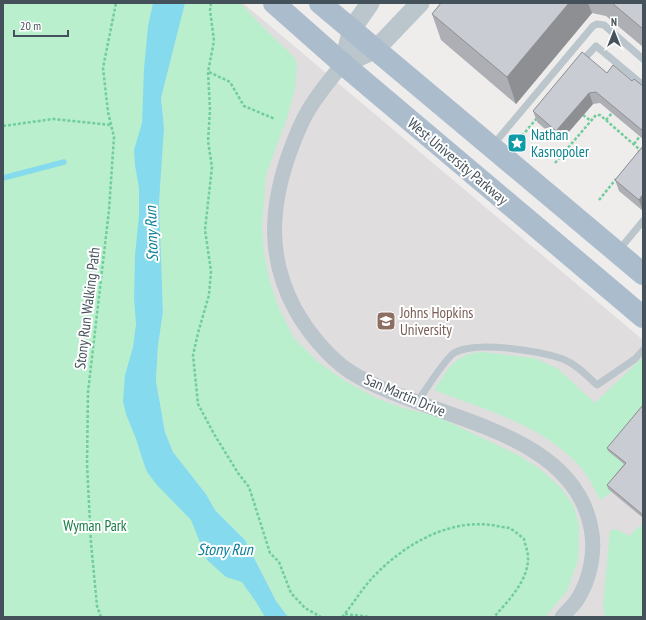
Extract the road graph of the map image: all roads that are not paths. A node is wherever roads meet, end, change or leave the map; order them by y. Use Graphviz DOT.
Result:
graph roads {
  1 [pos="274,3"];
  2 [pos="320,3"];
  3 [pos="370,3"];
  4 [pos="420,3"];
  5 [pos="352,29"];
  6 [pos="376,49"];
  7 [pos="643,59"];
  8 [pos="343,64"];
  9 [pos="577,67"];
  10 [pos="643,85"];
  11 [pos="492,146"];
  12 [pos="643,222"];
  13 [pos="617,252"];
  14 [pos="643,274"];
  15 [pos="643,317"];
  16 [pos="643,350"];
  17 [pos="417,402"];
  18 [pos="562,617"];
  1 -- 8 [label="main road, West University Parkway"];
  2 -- 5 [label="main road"];
  3 -- 5 [label="street"];
  4 -- 6 [label="street"];
  5 -- 6 [label="main road"];
  5 -- 8 [label="street"];
  6 -- 8 [label="street"];
  6 -- 11 [label="main road"];
  7 -- 11 [label="lane"];
  8 -- 15 [label="main road, West University Parkway"];
  8 -- 17 [label="street, San Martin Drive"];
  9 -- 10 [label="lane"];
  11 -- 13 [label="main road"];
  12 -- 13 [label="lane"];
  13 -- 14 [label="main road"];
  16 -- 17 [label="lane"];
  17 -- 18 [label="street, San Martin Drive"];
}
